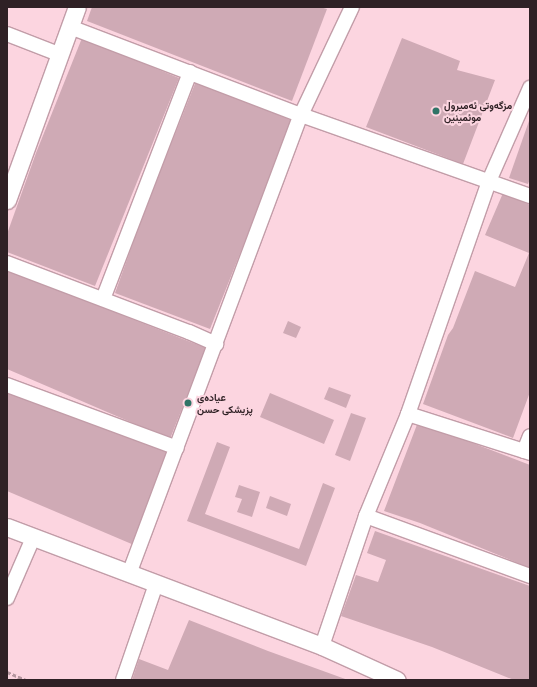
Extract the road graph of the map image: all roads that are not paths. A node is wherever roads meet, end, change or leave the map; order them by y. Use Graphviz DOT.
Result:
graph roads {
  1 [pos="78,7"];
  2 [pos="352,7"];
  3 [pos="70,27"];
  4 [pos="7,34"];
  5 [pos="61,55"];
  6 [pos="190,72"];
  7 [pos="530,88"];
  8 [pos="301,116"];
  9 [pos="489,181"];
  10 [pos="530,196"];
  11 [pos="7,200"];
  12 [pos="7,263"];
  13 [pos="103,300"];
  14 [pos="216,344"];
  15 [pos="7,385"];
  16 [pos="408,414"];
  17 [pos="530,436"];
  18 [pos="177,448"];
  19 [pos="527,452"];
  20 [pos="366,516"];
  21 [pos="7,527"];
  22 [pos="33,538"];
  23 [pos="129,574"];
  24 [pos="530,576"];
  25 [pos="156,584"];
  26 [pos="7,598"];
  27 [pos="322,646"];
  28 [pos="123,680"];
  29 [pos="397,680"];
  1 -- 3 [label="street"];
  2 -- 8 [label="street"];
  3 -- 5 [label="street"];
  3 -- 6 [label="street"];
  4 -- 5 [label="street"];
  5 -- 11 [label="street"];
  6 -- 8 [label="street"];
  6 -- 13 [label="street"];
  7 -- 9 [label="street"];
  8 -- 9 [label="street"];
  8 -- 14 [label="street"];
  9 -- 10 [label="street"];
  9 -- 16 [label="street"];
  12 -- 13 [label="street"];
  13 -- 14 [label="street"];
  14 -- 18 [label="street"];
  15 -- 18 [label="street"];
  16 -- 19 [label="street"];
  16 -- 20 [label="street"];
  17 -- 19 [label="street"];
  18 -- 23 [label="street"];
  20 -- 24 [label="street"];
  20 -- 27 [label="street"];
  21 -- 22 [label="street"];
  22 -- 23 [label="street"];
  22 -- 26 [label="street"];
  23 -- 25 [label="street"];
  25 -- 27 [label="street"];
  25 -- 28 [label="street"];
  27 -- 29 [label="street"];
}
